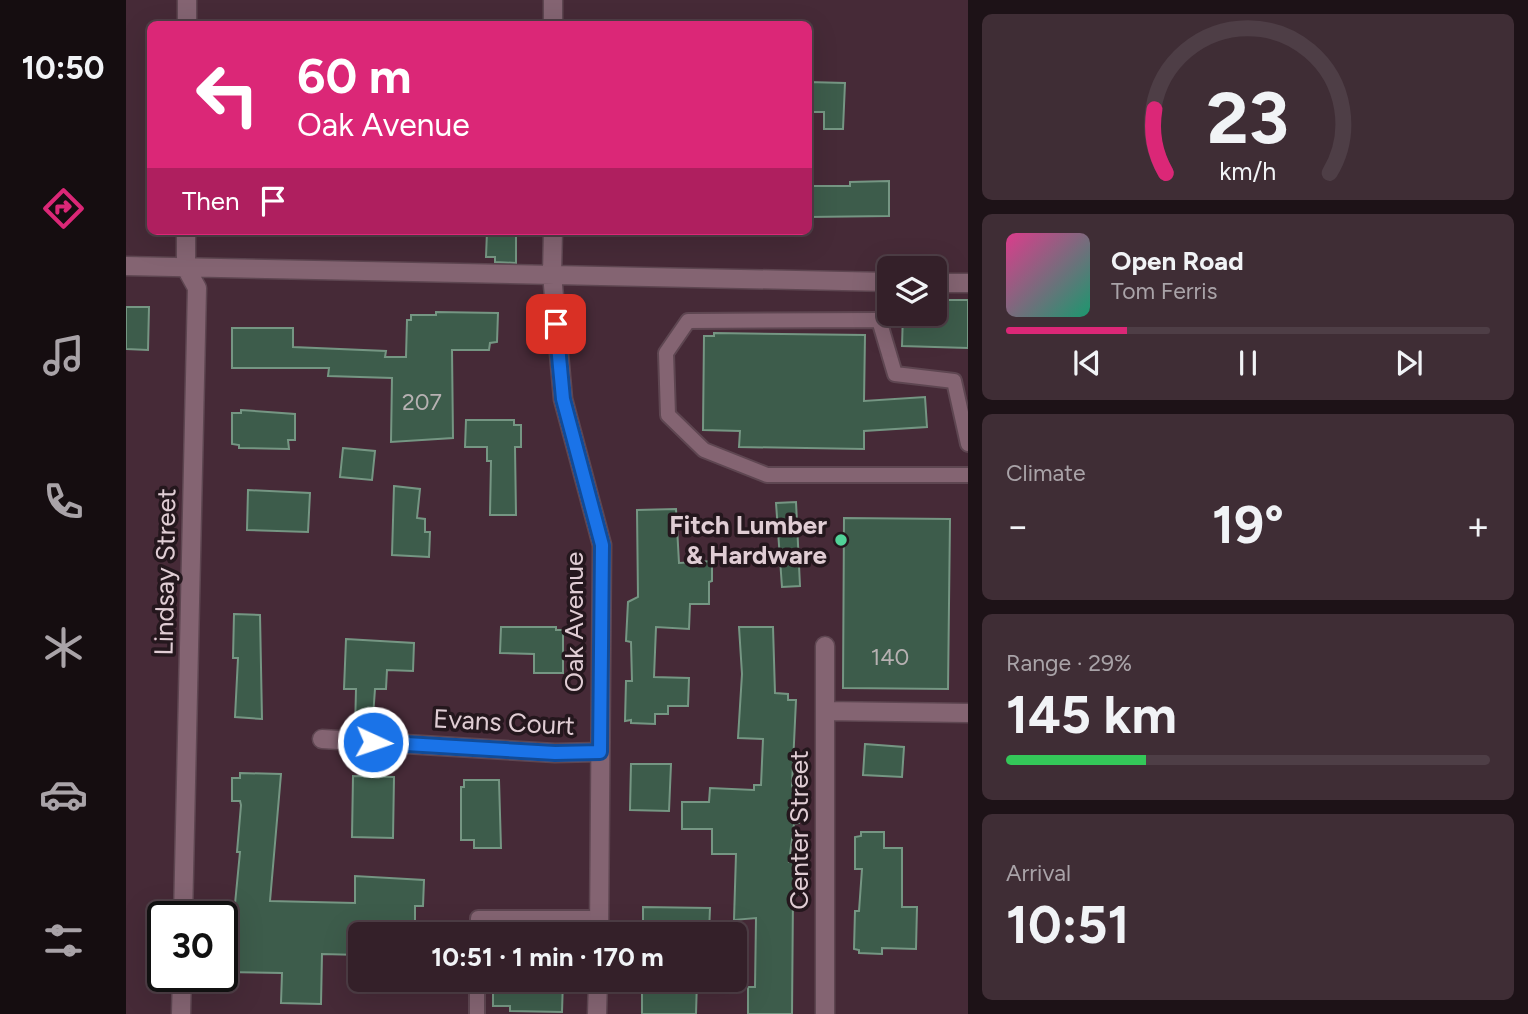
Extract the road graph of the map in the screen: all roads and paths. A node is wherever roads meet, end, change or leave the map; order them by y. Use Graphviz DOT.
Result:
graph roads {
  1 [pos="187,0"];
  2 [pos="553,0"];
  3 [pos="187,21"];
  4 [pos="553,21"];
  5 [pos="186,235"];
  6 [pos="553,235"];
  7 [pos="126,267"];
  8 [pos="186,268"];
  9 [pos="552,274"];
  10 [pos="877,282"];
  11 [pos="947,282"];
  12 [pos="968,283"];
  13 [pos="968,444"];
  14 [pos="968,475"];
  15 [pos="825,646"];
  16 [pos="825,711"];
  17 [pos="968,713"];
  18 [pos="322,739"];
  19 [pos="600,752"];
  20 [pos="183,901"];
  21 [pos="478,922"];
  22 [pos="538,922"];
  23 [pos="599,922"];
  24 [pos="182,992"];
  25 [pos="477,992"];
  26 [pos="598,992"];
  27 [pos="181,1014"];
  28 [pos="477,1014"];
  29 [pos="597,1014"];
  30 [pos="825,1014"];
  1 -- 3 [label="street"];
  2 -- 4 [label="street"];
  5 -- 8 [label="street, Lindsay Street"];
  6 -- 9 [label="street, Oak Avenue"];
  7 -- 8 [label="street"];
  8 -- 9 [label="street"];
  8 -- 20 [label="street, Lindsay Street"];
  9 -- 10 [label="street"];
  9 -- 19 [label="street, Oak Avenue"];
  11 -- 12 [label="street"];
  13 -- 14 [label="lane"];
  15 -- 16 [label="street, Center Street"];
  16 -- 17 [label="street"];
  16 -- 30 [label="street, Center Street"];
  18 -- 19 [label="street, Evans Court"];
  19 -- 23 [label="street, Oak Avenue"];
  21 -- 22 [label="lane"];
  24 -- 27 [label="street"];
  25 -- 28 [label="lane"];
  26 -- 29 [label="street"];
}
